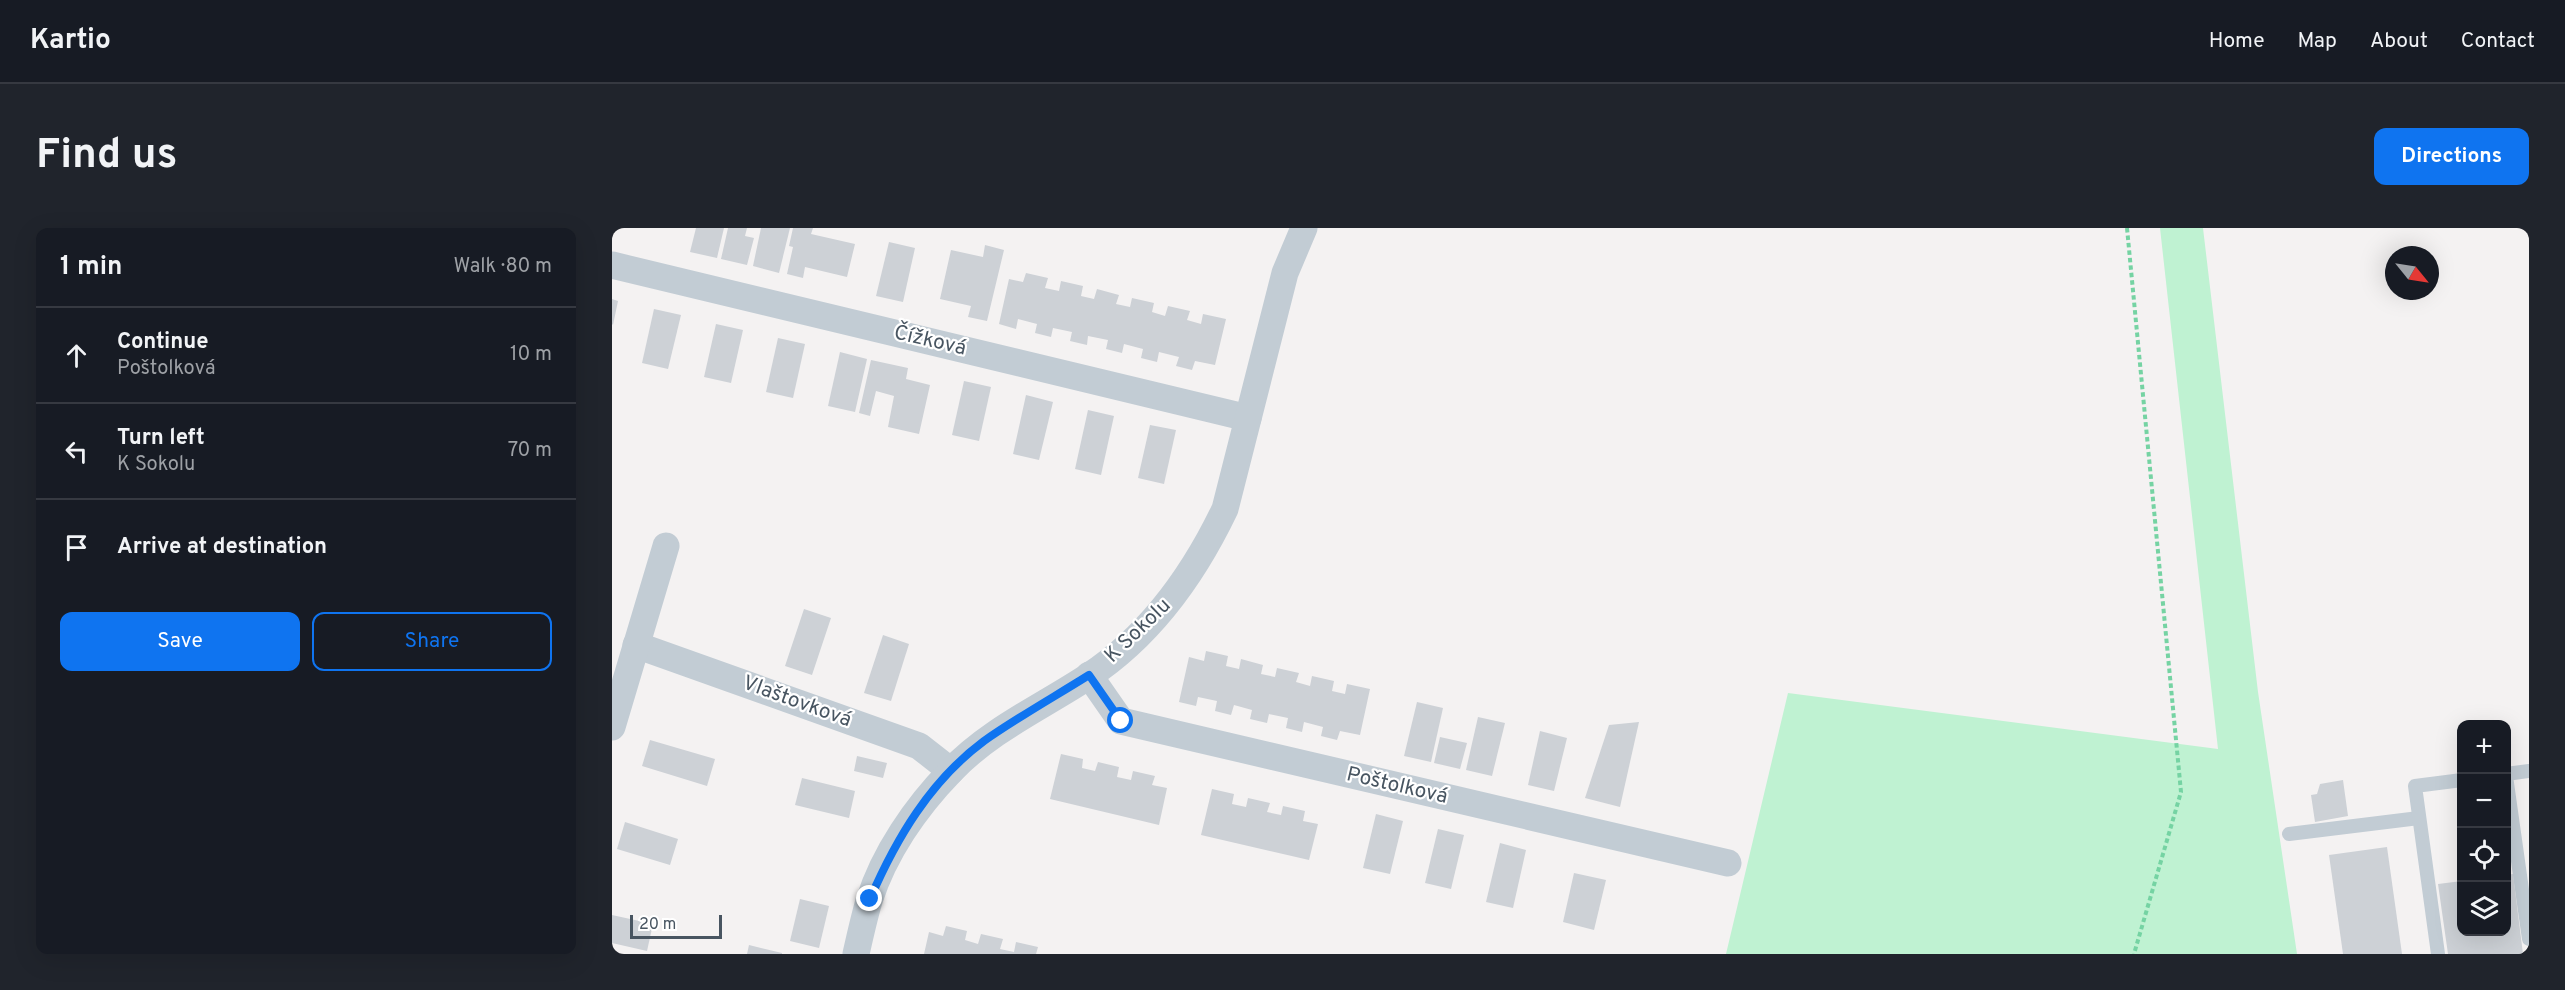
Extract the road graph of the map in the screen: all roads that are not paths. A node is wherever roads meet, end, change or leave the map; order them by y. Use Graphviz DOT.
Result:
graph roads {
  1 [pos="1304,228"];
  2 [pos="612,265"];
  3 [pos="1248,418"];
  4 [pos="666,546"];
  5 [pos="636,645"];
  6 [pos="1089,675"];
  7 [pos="612,726"];
  8 [pos="951,771"];
  9 [pos="2529,771"];
  10 [pos="2511,774"];
  11 [pos="2457,781"];
  12 [pos="2511,811"];
  13 [pos="2419,818"];
  14 [pos="2289,834"];
  15 [pos="1728,863"];
  16 [pos="2529,939"];
  17 [pos="856,954"];
  18 [pos="2438,954"];
  1 -- 3 [label="street, K Sokolu"];
  2 -- 3 [label="street, Čížková"];
  3 -- 6 [label="street, K Sokolu"];
  4 -- 5 [label="street"];
  5 -- 7 [label="street"];
  5 -- 8 [label="street, Vlaštovková"];
  6 -- 8 [label="street, K Sokolu"];
  6 -- 15 [label="street, Poštolková"];
  8 -- 17 [label="street, K Sokolu"];
  9 -- 10 [label="lane"];
  11 -- 13 [label="lane"];
  12 -- 16 [label="lane"];
  13 -- 14 [label="lane"];
  13 -- 18 [label="lane"];
}
